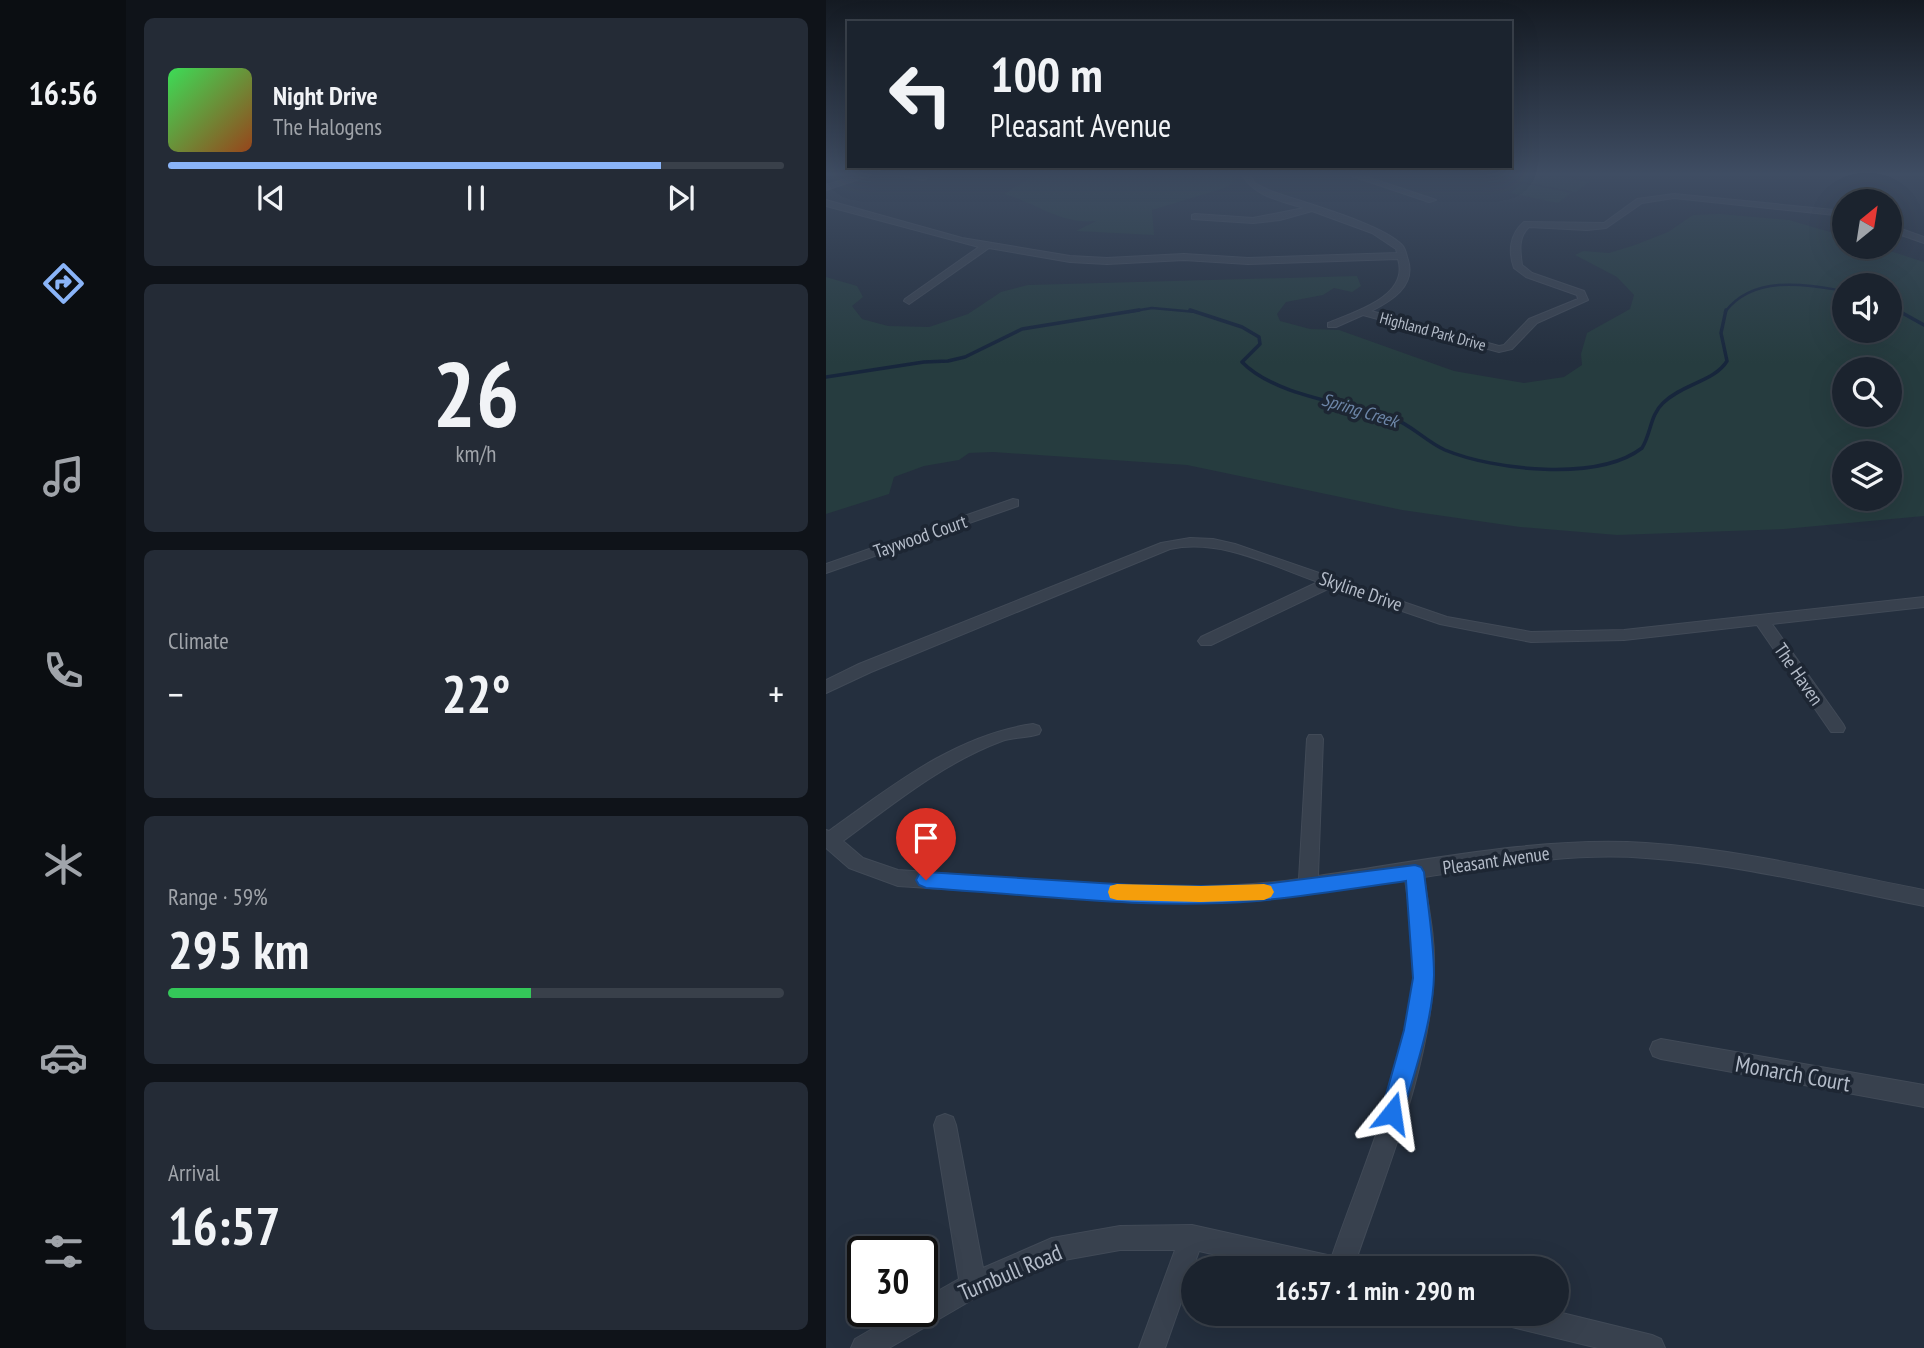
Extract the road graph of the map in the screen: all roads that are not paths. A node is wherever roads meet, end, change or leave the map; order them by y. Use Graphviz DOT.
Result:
graph roads {
  1 [pos="942,237"];
  2 [pos="1386,237"];
  3 [pos="1518,237"];
  4 [pos="987,246"];
  5 [pos="1401,256"];
  6 [pos="909,301"];
  7 [pos="1362,312"];
  8 [pos="1332,325"];
  9 [pos="1013,503"];
  10 [pos="826,569"];
  11 [pos="1333,582"];
  12 [pos="1921,605"];
  13 [pos="1762,621"];
  14 [pos="1206,641"];
  15 [pos="826,687"];
  16 [pos="1837,728"];
  17 [pos="1033,730"];
  18 [pos="1315,739"];
  19 [pos="828,838"];
  20 [pos="1415,872"];
  21 [pos="1308,885"];
  22 [pos="1924,898"];
  23 [pos="1661,1049"];
  24 [pos="1924,1096"];
  25 [pos="945,1125"];
  26 [pos="1192,1237"];
  27 [pos="1276,1256"];
  28 [pos="1344,1256"];
  29 [pos="973,1284"];
  30 [pos="1544,1326"];
  31 [pos="1585,1341"];
  32 [pos="864,1348"];
  33 [pos="1152,1348"];
  34 [pos="1652,1348"];
  1 -- 4 [label="street"];
  2 -- 5 [label="street"];
  3 -- 7 [label="street, Highland Park Drive"];
  4 -- 5 [label="street"];
  4 -- 6 [label="street"];
  5 -- 7 [label="street"];
  7 -- 8 [label="street"];
  9 -- 10 [label="street, Taywood Court"];
  11 -- 13 [label="street, Skyline Drive"];
  11 -- 14 [label="street"];
  11 -- 15 [label="street, Skyline Drive"];
  12 -- 13 [label="street, Skyline Drive"];
  13 -- 16 [label="street, The Haven"];
  17 -- 19 [label="street"];
  18 -- 21 [label="street"];
  19 -- 21 [label="street, Pleasant Avenue"];
  20 -- 21 [label="street, Pleasant Avenue"];
  20 -- 22 [label="street, Pleasant Avenue"];
  20 -- 28 [label="street"];
  23 -- 24 [label="street, Monarch Court"];
  25 -- 29 [label="street"];
  26 -- 27 [label="street, Turnbull Road"];
  26 -- 29 [label="street, Turnbull Road"];
  26 -- 33 [label="street"];
  29 -- 32 [label="street, Turnbull Road"];
  30 -- 31 [label="street"];
  31 -- 34 [label="street"];
}
